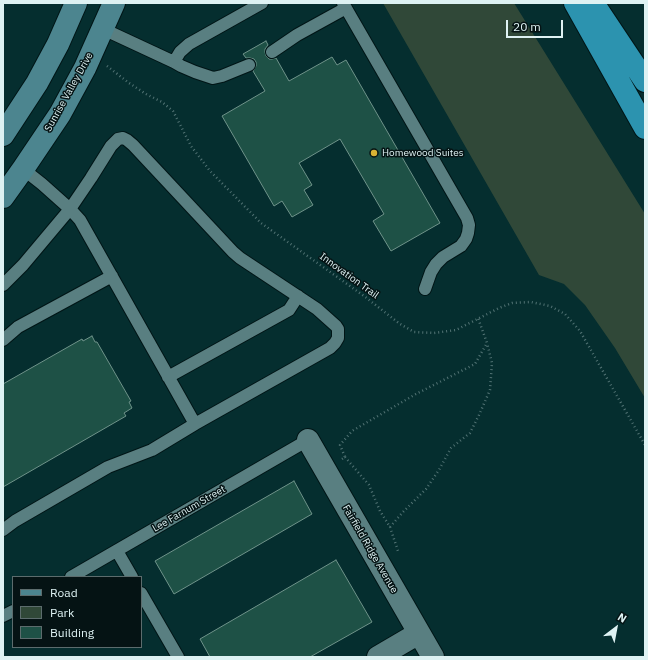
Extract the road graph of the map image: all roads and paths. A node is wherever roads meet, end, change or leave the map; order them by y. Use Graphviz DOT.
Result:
graph roads {
  1 [pos="76,3"];
  2 [pos="114,3"];
  3 [pos="262,3"];
  4 [pos="575,3"];
  5 [pos="593,3"];
  6 [pos="344,6"];
  7 [pos="103,29"];
  8 [pos="272,52"];
  9 [pos="90,56"];
  10 [pos="174,62"];
  11 [pos="249,65"];
  12 [pos="645,81"];
  13 [pos="645,128"];
  14 [pos="3,135"];
  15 [pos="23,169"];
  16 [pos="3,197"];
  17 [pos="70,209"];
  18 [pos="112,276"];
  19 [pos="3,285"];
  20 [pos="425,289"];
  21 [pos="298,296"];
  22 [pos="478,318"];
  23 [pos="3,340"];
  24 [pos="487,343"];
  25 [pos="168,377"];
  26 [pos="195,424"];
  27 [pos="308,440"];
  28 [pos="645,445"];
  29 [pos="345,457"];
  30 [pos="340,460"];
  31 [pos="390,527"];
  32 [pos="3,530"];
  33 [pos="117,551"];
  34 [pos="399,556"];
  35 [pos="73,576"];
  36 [pos="131,576"];
  37 [pos="142,595"];
  38 [pos="12,611"];
  39 [pos="3,616"];
  40 [pos="419,633"];
  41 [pos="178,657"];
  42 [pos="378,657"];
  43 [pos="433,657"];
  1 -- 14 [label="main road"];
  2 -- 7 [label="main road, Sunrise Valley Drive"];
  3 -- 10 [label="lane"];
  4 -- 13 [label="highway"];
  5 -- 12 [label="highway"];
  6 -- 8 [label="lane"];
  6 -- 20 [label="lane"];
  7 -- 9 [label="main road, Sunrise Valley Drive"];
  7 -- 10 [label="lane"];
  9 -- 15 [label="main road, Sunrise Valley Drive"];
  9 -- 22 [label="path, Innovation Trail"];
  10 -- 11 [label="lane"];
  15 -- 16 [label="main road, Sunrise Valley Drive"];
  15 -- 17 [label="lane"];
  17 -- 18 [label="lane"];
  17 -- 19 [label="lane"];
  17 -- 21 [label="lane"];
  18 -- 23 [label="lane"];
  18 -- 25 [label="lane"];
  21 -- 25 [label="lane"];
  21 -- 26 [label="lane"];
  22 -- 24 [label="path"];
  22 -- 28 [label="path, Innovation Trail"];
  24 -- 29 [label="path"];
  24 -- 31 [label="path"];
  25 -- 26 [label="lane"];
  26 -- 32 [label="lane"];
  27 -- 33 [label="lane, Lee Farnum Street"];
  27 -- 40 [label="street, Fairfield Ridge Avenue"];
  29 -- 30 [label="path"];
  29 -- 31 [label="path"];
  31 -- 34 [label="path"];
  33 -- 35 [label="lane, Lee Farnum Street"];
  33 -- 36 [label="lane"];
  37 -- 41 [label="lane"];
  38 -- 39 [label="lane"];
  40 -- 42 [label="street"];
  40 -- 43 [label="street, Fairfield Ridge Avenue"];
}
